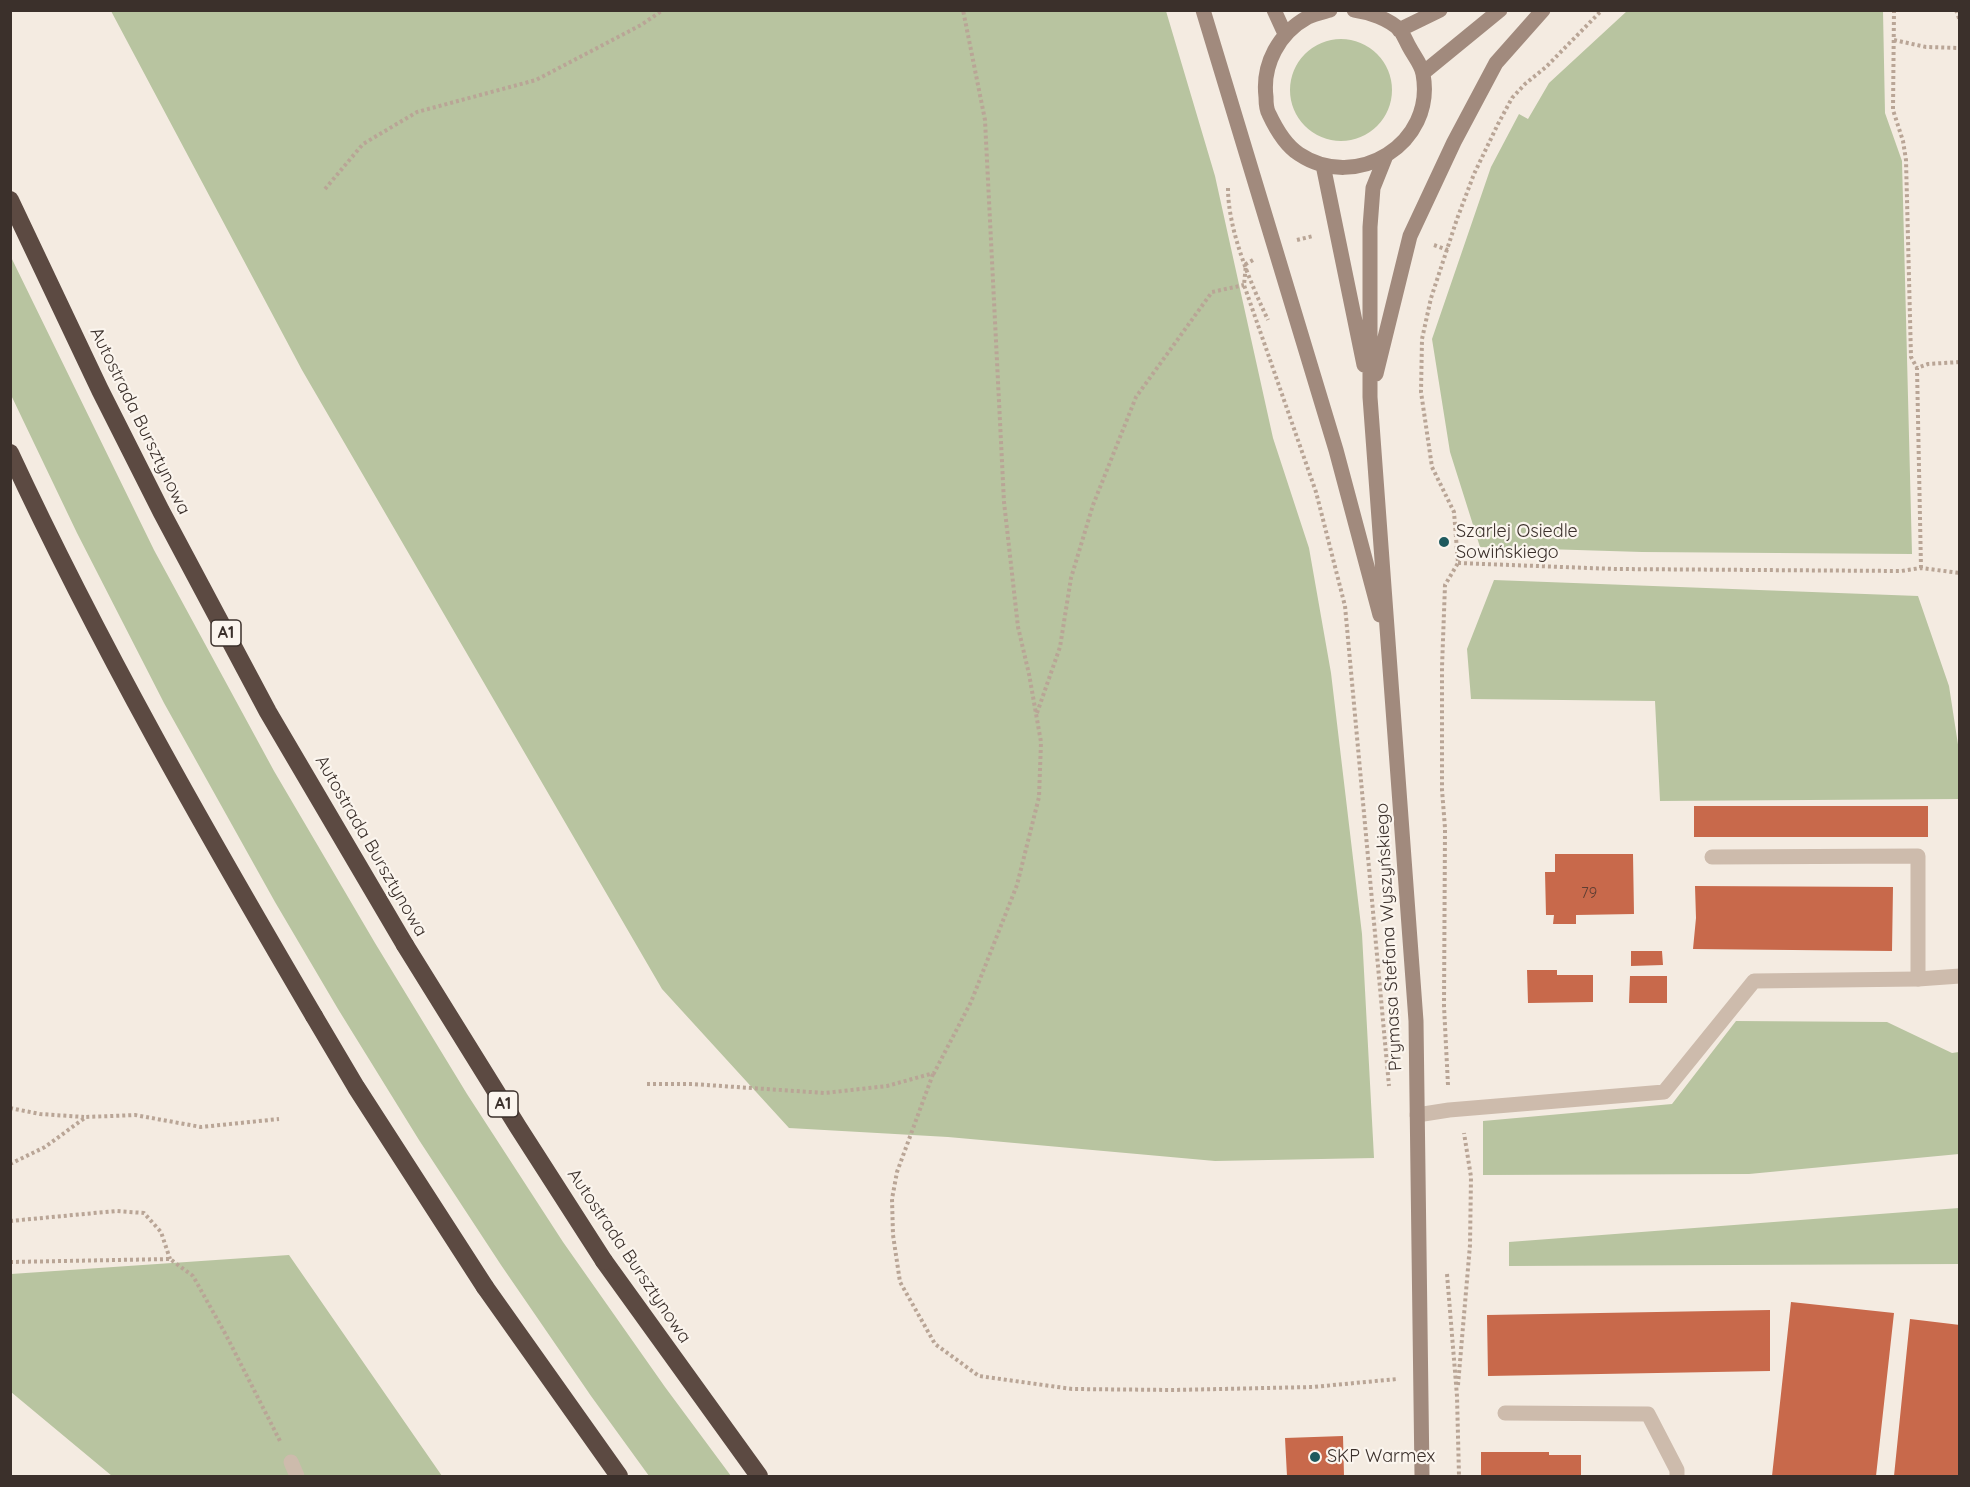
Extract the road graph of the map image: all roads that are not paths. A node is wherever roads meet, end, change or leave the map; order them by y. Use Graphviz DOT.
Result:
graph roads {
  1 [pos="1203,10"];
  2 [pos="1274,10"];
  3 [pos="1354,10"];
  4 [pos="1440,10"];
  5 [pos="1500,10"];
  6 [pos="1543,10"];
  7 [pos="1325,11"];
  8 [pos="1399,30"];
  9 [pos="1285,34"];
  10 [pos="1423,73"];
  11 [pos="1384,158"];
  12 [pos="1323,165"];
  13 [pos="10,200"];
  14 [pos="1370,397"];
  15 [pos="10,453"];
  16 [pos="1389,649"];
  17 [pos="1712,857"];
  18 [pos="1959,976"];
  19 [pos="1918,979"];
  20 [pos="1417,1115"];
  21 [pos="1505,1413"];
  22 [pos="291,1462"];
  23 [pos="297,1476"];
  24 [pos="619,1476"];
  25 [pos="759,1476"];
  26 [pos="1422,1476"];
  27 [pos="1677,1476"];
  1 -- 16 [label="street"];
  2 -- 9 [label="street"];
  3 -- 8 [label="street"];
  4 -- 8 [label="street"];
  5 -- 10 [label="street"];
  6 -- 14 [label="street"];
  7 -- 9 [label="street"];
  8 -- 10 [label="street"];
  9 -- 12 [label="street"];
  10 -- 11 [label="street"];
  11 -- 12 [label="street"];
  11 -- 14 [label="street, Prymasa Stefana Wyszyńskiego"];
  12 -- 14 [label="street, Prymasa Stefana Wyszyńskiego"];
  13 -- 25 [label="highway, Autostrada Bursztynowa / A1, bridge"];
  14 -- 16 [label="street, Prymasa Stefana Wyszyńskiego"];
  15 -- 24 [label="highway, bridge"];
  16 -- 20 [label="street, Prymasa Stefana Wyszyńskiego"];
  17 -- 19 [label="street"];
  18 -- 19 [label="street"];
  19 -- 20 [label="street"];
  20 -- 26 [label="street, Prymasa Stefana Wyszyńskiego"];
  21 -- 27 [label="street"];
  22 -- 23 [label="street"];
}
